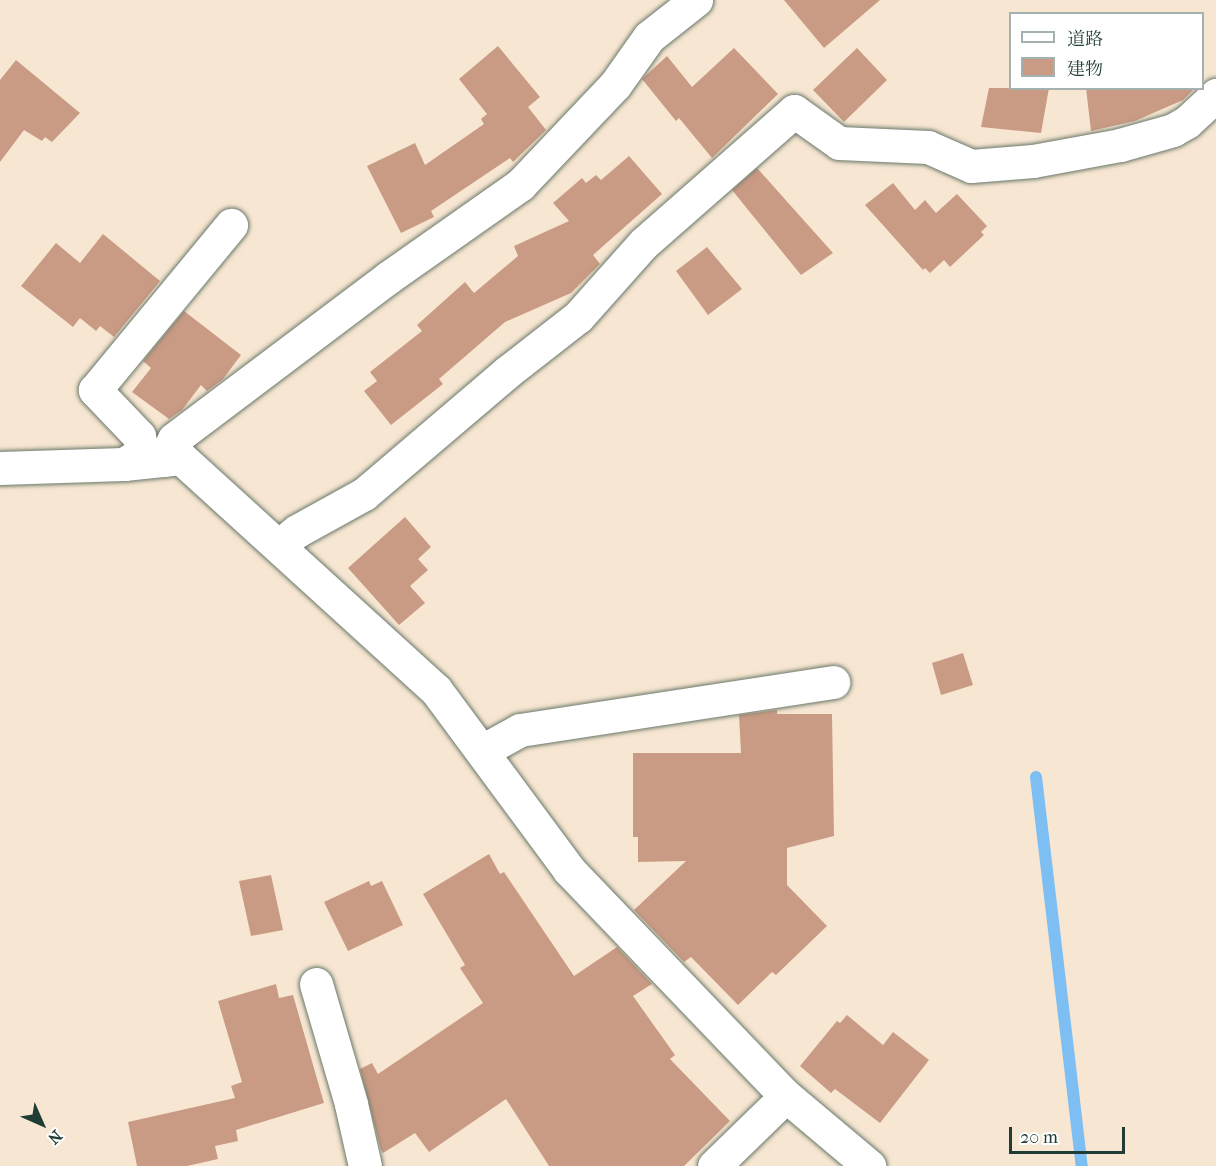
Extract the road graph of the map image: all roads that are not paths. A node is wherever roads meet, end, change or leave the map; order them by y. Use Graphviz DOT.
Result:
graph roads {
  1 [pos="696,0"];
  2 [pos="1216,95"];
  3 [pos="231,225"];
  4 [pos="164,460"];
  5 [pos="124,464"];
  6 [pos="0,468"];
  7 [pos="279,546"];
  8 [pos="833,682"];
  9 [pos="482,751"];
  10 [pos="316,984"];
  11 [pos="786,1096"];
  12 [pos="362,1166"];
  13 [pos="714,1166"];
  14 [pos="869,1166"];
  1 -- 4 [label="street"];
  2 -- 7 [label="street"];
  3 -- 5 [label="street"];
  4 -- 5 [label="street"];
  4 -- 7 [label="street"];
  5 -- 6 [label="street"];
  7 -- 9 [label="street"];
  8 -- 9 [label="street"];
  9 -- 11 [label="street"];
  10 -- 12 [label="street"];
  11 -- 13 [label="street"];
  11 -- 14 [label="street"];
}
